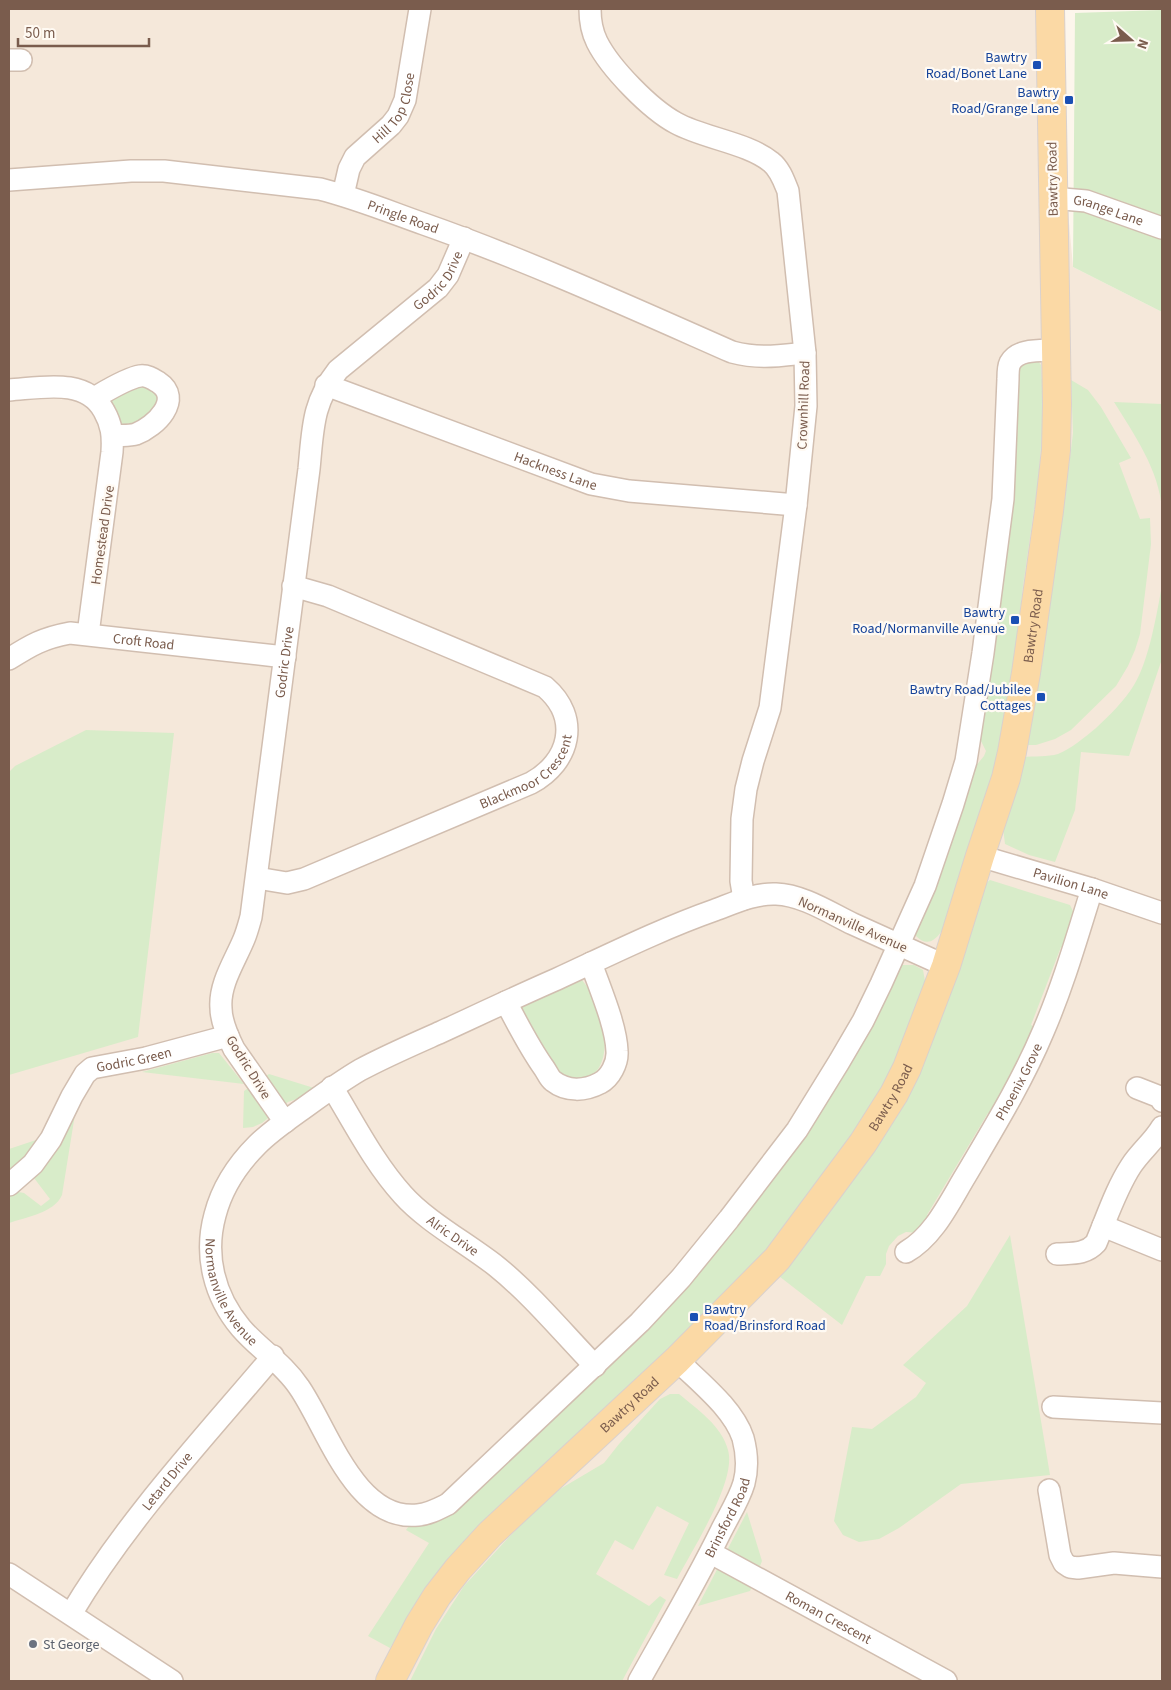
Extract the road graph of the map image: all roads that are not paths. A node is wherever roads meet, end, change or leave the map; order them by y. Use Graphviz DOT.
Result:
graph roads {
  1 [pos="420,9"];
  2 [pos="590,9"];
  3 [pos="1050,9"];
  4 [pos="9,180"];
  5 [pos="343,195"];
  6 [pos="1052,198"];
  7 [pos="1162,228"];
  8 [pos="464,238"];
  9 [pos="1056,350"];
  10 [pos="805,353"];
  11 [pos="326,385"];
  12 [pos="9,390"];
  13 [pos="94,398"];
  14 [pos="113,436"];
  15 [pos="796,505"];
  16 [pos="293,586"];
  17 [pos="88,634"];
  18 [pos="285,657"];
  19 [pos="9,659"];
  20 [pos="980,856"];
  21 [pos="257,878"];
  22 [pos="1092,889"];
  23 [pos="744,899"];
  24 [pos="1162,913"];
  25 [pos="899,946"];
  26 [pos="591,963"];
  27 [pos="946,966"];
  28 [pos="506,1002"];
  29 [pos="228,1036"];
  30 [pos="332,1087"];
  31 [pos="1137,1088"];
  32 [pos="1162,1101"];
  33 [pos="285,1122"];
  34 [pos="1162,1126"];
  35 [pos="9,1185"];
  36 [pos="1103,1226"];
  37 [pos="1162,1250"];
  38 [pos="906,1252"];
  39 [pos="1057,1254"];
  40 [pos="272,1356"];
  41 [pos="677,1360"];
  42 [pos="595,1366"];
  43 [pos="1053,1407"];
  44 [pos="1162,1413"];
  45 [pos="1049,1490"];
  46 [pos="711,1553"];
  47 [pos="1162,1566"];
  48 [pos="9,1574"];
  49 [pos="71,1614"];
  50 [pos="172,1681"];
  51 [pos="390,1681"];
  52 [pos="640,1681"];
  53 [pos="946,1681"];
  1 -- 5 [label="street, Hill Top Close"];
  2 -- 10 [label="street, Crownhill Road"];
  3 -- 6 [label="main road, Bawtry Road"];
  4 -- 5 [label="street, Pringle Road"];
  5 -- 8 [label="street, Pringle Road"];
  6 -- 7 [label="street, Grange Lane"];
  6 -- 9 [label="main road, Bawtry Road"];
  8 -- 10 [label="street, Pringle Road"];
  8 -- 11 [label="street, Godric Drive"];
  9 -- 20 [label="main road, Bawtry Road"];
  9 -- 25 [label="street"];
  10 -- 15 [label="street, Crownhill Road"];
  11 -- 15 [label="street, Hackness Lane"];
  11 -- 16 [label="street, Godric Drive"];
  12 -- 13 [label="street"];
  13 -- 14 [label="street, Homestead Drive"];
  13 -- 14 [label="street"];
  14 -- 17 [label="street, Homestead Drive"];
  15 -- 23 [label="street, Crownhill Road"];
  16 -- 18 [label="street, Godric Drive"];
  16 -- 21 [label="street, Blackmoor Crescent"];
  17 -- 18 [label="street, Croft Road"];
  17 -- 19 [label="street, Croft Road"];
  18 -- 21 [label="street, Godric Drive"];
  20 -- 22 [label="street, Pavilion Lane"];
  20 -- 27 [label="main road, Bawtry Road"];
  21 -- 29 [label="street, Godric Drive"];
  22 -- 24 [label="street, Pavilion Lane"];
  22 -- 38 [label="street, Phoenix Grove"];
  23 -- 25 [label="street, Normanville Avenue"];
  23 -- 26 [label="street, Normanville Avenue"];
  25 -- 27 [label="street, Normanville Avenue"];
  25 -- 42 [label="street"];
  26 -- 28 [label="street, Normanville Avenue"];
  26 -- 28 [label="street"];
  27 -- 41 [label="main road, Bawtry Road"];
  28 -- 30 [label="street, Normanville Avenue"];
  29 -- 33 [label="street, Godric Drive"];
  29 -- 35 [label="street, Godric Green"];
  30 -- 33 [label="street, Normanville Avenue"];
  30 -- 42 [label="street, Alric Drive"];
  31 -- 32 [label="street"];
  33 -- 40 [label="street, Normanville Avenue"];
  34 -- 36 [label="street"];
  36 -- 37 [label="street"];
  36 -- 39 [label="street"];
  40 -- 42 [label="street, Normanville Avenue"];
  40 -- 49 [label="street, Letard Drive"];
  41 -- 46 [label="street, Brinsford Road"];
  41 -- 51 [label="main road, Bawtry Road"];
  43 -- 44 [label="street"];
  45 -- 47 [label="street"];
  46 -- 52 [label="street, Brinsford Road"];
  46 -- 53 [label="street, Roman Crescent"];
  48 -- 49 [label="street"];
  49 -- 50 [label="street"];
}
